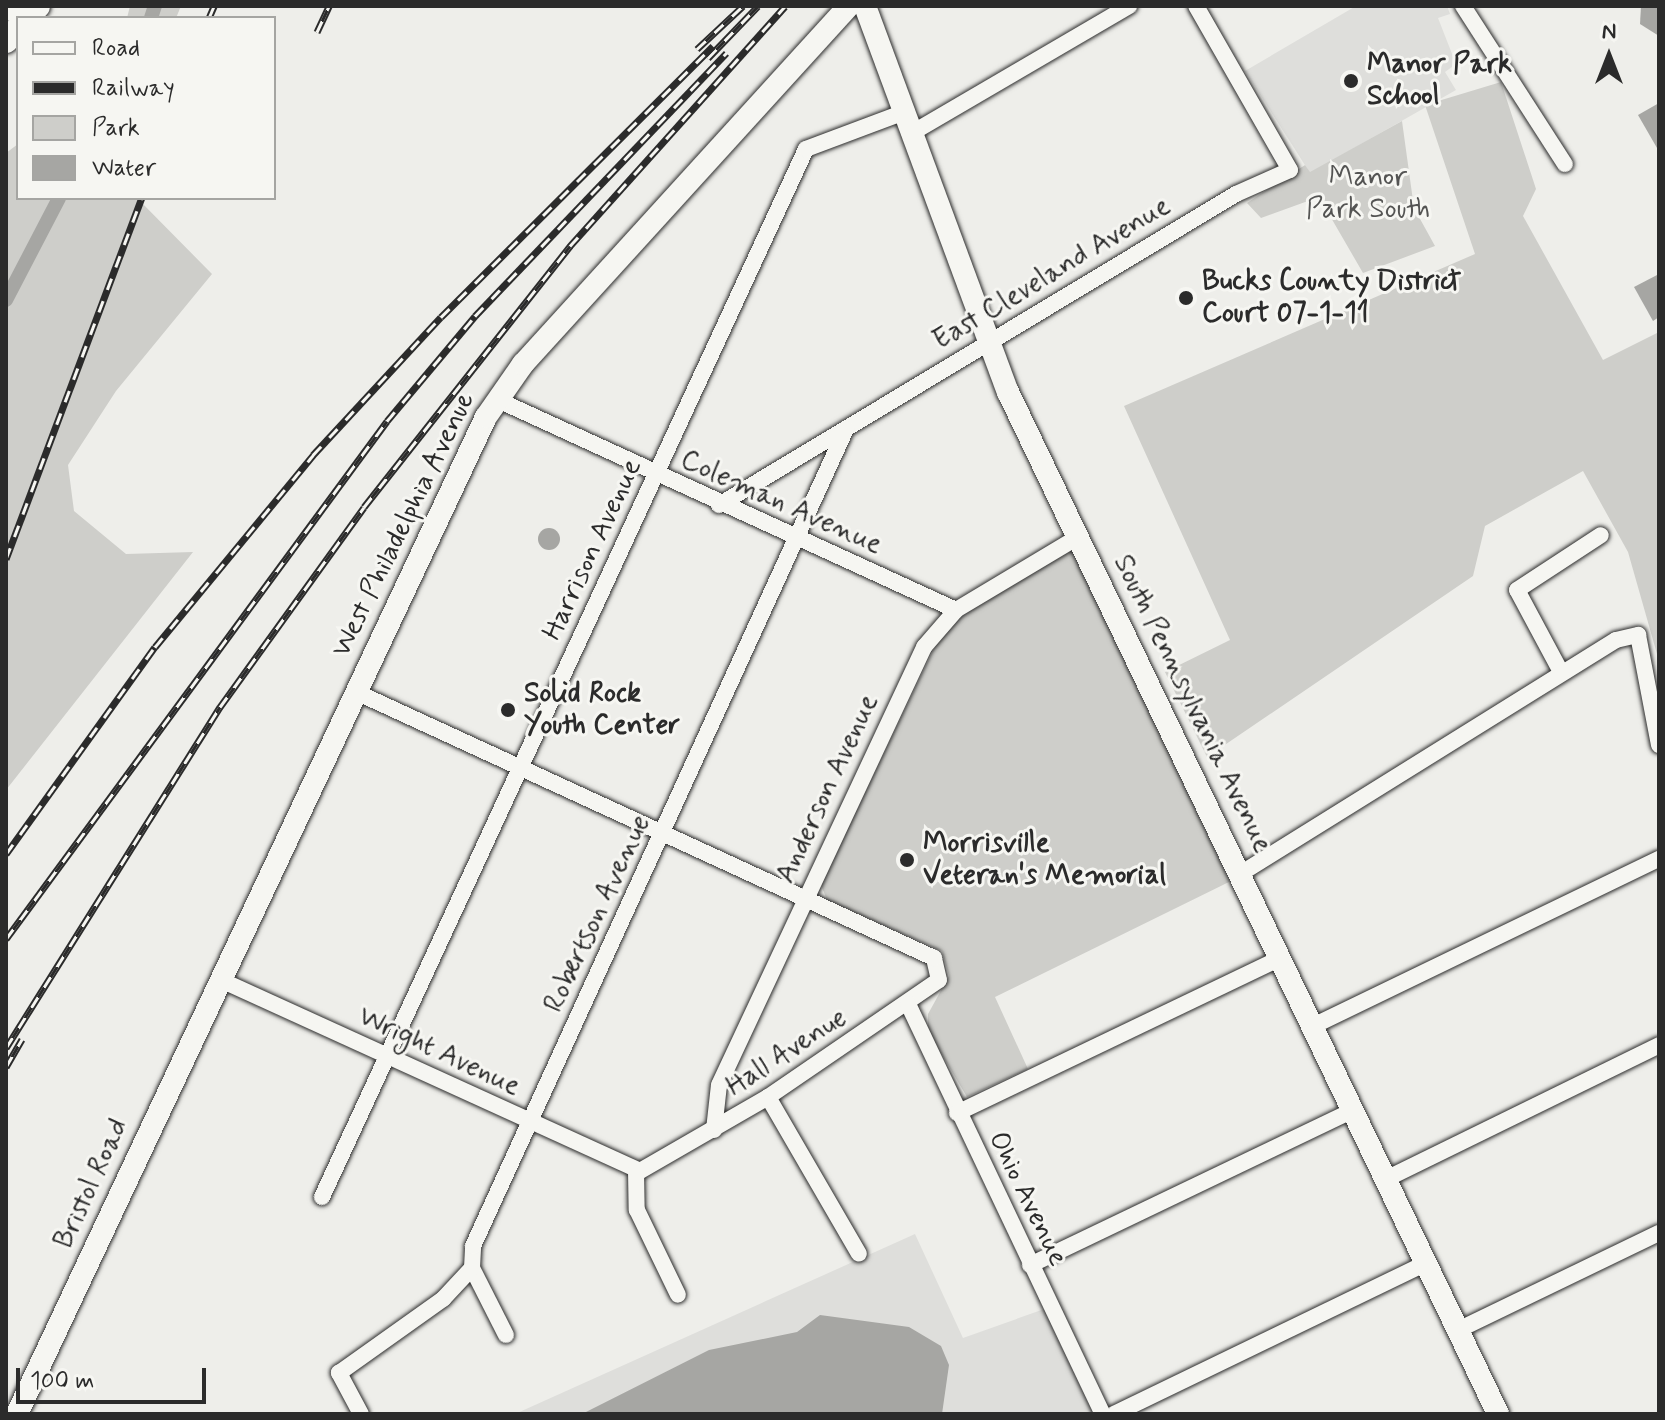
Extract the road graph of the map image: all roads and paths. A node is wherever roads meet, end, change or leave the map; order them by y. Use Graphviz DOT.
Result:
graph roads {
  1 [pos="849,6"];
  2 [pos="865,6"];
  3 [pos="1129,6"];
  4 [pos="1196,6"];
  5 [pos="1463,6"];
  6 [pos="906,123"];
  7 [pos="1565,164"];
  8 [pos="988,340"];
  9 [pos="498,400"];
  10 [pos="846,429"];
  11 [pos="656,474"];
  12 [pos="719,505"];
  13 [pos="1601,535"];
  14 [pos="1078,537"];
  15 [pos="797,540"];
  16 [pos="956,610"];
  17 [pos="1561,672"];
  18 [pos="356,692"];
  19 [pos="1659,745"];
  20 [pos="521,767"];
  21 [pos="664,832"];
  22 [pos="1659,859"];
  23 [pos="1240,874"];
  24 [pos="806,897"];
  25 [pos="1281,958"];
  26 [pos="221,980"];
  27 [pos="908,1004"];
  28 [pos="1313,1026"];
  29 [pos="1659,1045"];
  30 [pos="388,1058"];
  31 [pos="768,1097"];
  32 [pos="1353,1110"];
  33 [pos="957,1113"];
  34 [pos="531,1122"];
  35 [pos="714,1130"];
  36 [pos="636,1171"];
  37 [pos="1386,1179"];
  38 [pos="322,1197"];
  39 [pos="1659,1233"];
  40 [pos="859,1254"];
  41 [pos="1426,1263"];
  42 [pos="1030,1265"];
  43 [pos="472,1268"];
  44 [pos="678,1295"];
  45 [pos="1458,1330"];
  46 [pos="506,1335"];
  47 [pos="17,1414"];
  48 [pos="361,1414"];
  49 [pos="1103,1414"];
  50 [pos="1114,1414"];
  51 [pos="1498,1414"];
  1 -- 9 [label="main road, West Philadelphia Avenue"];
  2 -- 6 [label="main road, South Pennsylvania Avenue"];
  3 -- 6 [label="street, Harrison Avenue"];
  4 -- 8 [label="street, East Cleveland Avenue"];
  5 -- 7 [label="street"];
  6 -- 8 [label="main road, South Pennsylvania Avenue"];
  6 -- 11 [label="street, Harrison Avenue"];
  8 -- 10 [label="street, East Cleveland Avenue"];
  8 -- 14 [label="main road, South Pennsylvania Avenue"];
  9 -- 11 [label="street, Coleman Avenue"];
  9 -- 18 [label="main road, West Philadelphia Avenue"];
  10 -- 12 [label="street, East Cleveland Avenue"];
  10 -- 15 [label="street, Robertson Avenue"];
  11 -- 12 [label="street, Coleman Avenue"];
  11 -- 20 [label="street, Harrison Avenue"];
  12 -- 15 [label="street, Coleman Avenue"];
  13 -- 17 [label="street"];
  14 -- 16 [label="street, Anderson Avenue"];
  14 -- 23 [label="main road, South Pennsylvania Avenue"];
  15 -- 16 [label="street, Coleman Avenue"];
  15 -- 21 [label="street, Robertson Avenue"];
  16 -- 24 [label="street, Anderson Avenue"];
  17 -- 19 [label="street"];
  17 -- 23 [label="street"];
  18 -- 20 [label="street"];
  18 -- 26 [label="main road, West Philadelphia Avenue"];
  20 -- 21 [label="street"];
  20 -- 30 [label="street, Harrison Avenue"];
  21 -- 24 [label="street"];
  21 -- 34 [label="street, Robertson Avenue"];
  22 -- 28 [label="street"];
  23 -- 25 [label="main road, South Pennsylvania Avenue"];
  24 -- 27 [label="street, Hall Avenue"];
  24 -- 35 [label="street, Anderson Avenue"];
  25 -- 28 [label="main road, South Pennsylvania Avenue"];
  25 -- 33 [label="street"];
  26 -- 30 [label="street, Wright Avenue"];
  26 -- 47 [label="main road, Bristol Road"];
  27 -- 31 [label="street, Hall Avenue"];
  27 -- 33 [label="street, Ohio Avenue"];
  28 -- 32 [label="main road, South Pennsylvania Avenue"];
  29 -- 37 [label="street"];
  30 -- 34 [label="street, Wright Avenue"];
  30 -- 38 [label="street, Harrison Avenue"];
  31 -- 35 [label="street, Hall Avenue"];
  31 -- 40 [label="street"];
  32 -- 37 [label="main road, South Pennsylvania Avenue"];
  32 -- 42 [label="street"];
  33 -- 42 [label="street, Ohio Avenue"];
  34 -- 36 [label="street, Wright Avenue"];
  34 -- 43 [label="street, Robertson Avenue"];
  35 -- 36 [label="street, Hall Avenue"];
  36 -- 44 [label="street"];
  37 -- 41 [label="main road, South Pennsylvania Avenue"];
  39 -- 45 [label="street"];
  41 -- 45 [label="main road, South Pennsylvania Avenue"];
  41 -- 50 [label="street"];
  42 -- 49 [label="street, Ohio Avenue"];
  43 -- 46 [label="street"];
  43 -- 48 [label="street"];
  45 -- 51 [label="main road, South Pennsylvania Avenue"];
}
